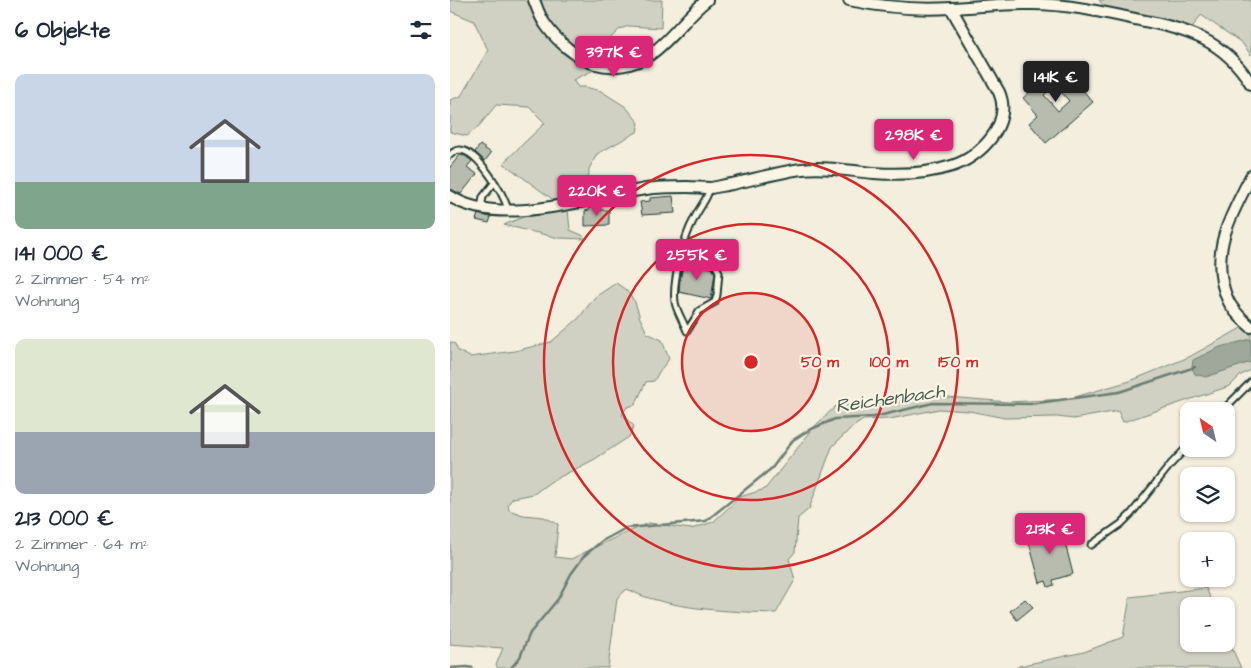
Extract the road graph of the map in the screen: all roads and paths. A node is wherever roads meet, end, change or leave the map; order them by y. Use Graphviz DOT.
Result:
graph roads {
  1 [pos="534,0"];
  2 [pos="708,0"];
  3 [pos="849,0"];
  4 [pos="951,8"];
  5 [pos="1251,84"];
  6 [pos="450,155"];
  7 [pos="1251,176"];
  8 [pos="494,183"];
  9 [pos="710,188"];
  10 [pos="450,196"];
  11 [pos="481,208"];
  12 [pos="508,210"];
  13 [pos="701,259"];
  14 [pos="1251,327"];
  15 [pos="1251,382"];
  16 [pos="1231,402"];
  17 [pos="1180,454"];
  18 [pos="1091,545"];
  1 -- 2 [label="street"];
  3 -- 4 [label="street"];
  4 -- 5 [label="street"];
  4 -- 9 [label="street"];
  6 -- 8 [label="lane"];
  7 -- 14 [label="street"];
  8 -- 11 [label="lane"];
  8 -- 12 [label="lane"];
  9 -- 12 [label="street"];
  9 -- 13 [label="lane"];
  10 -- 11 [label="street"];
  11 -- 12 [label="street"];
  15 -- 16 [label="lane"];
  17 -- 18 [label="lane"];
}
